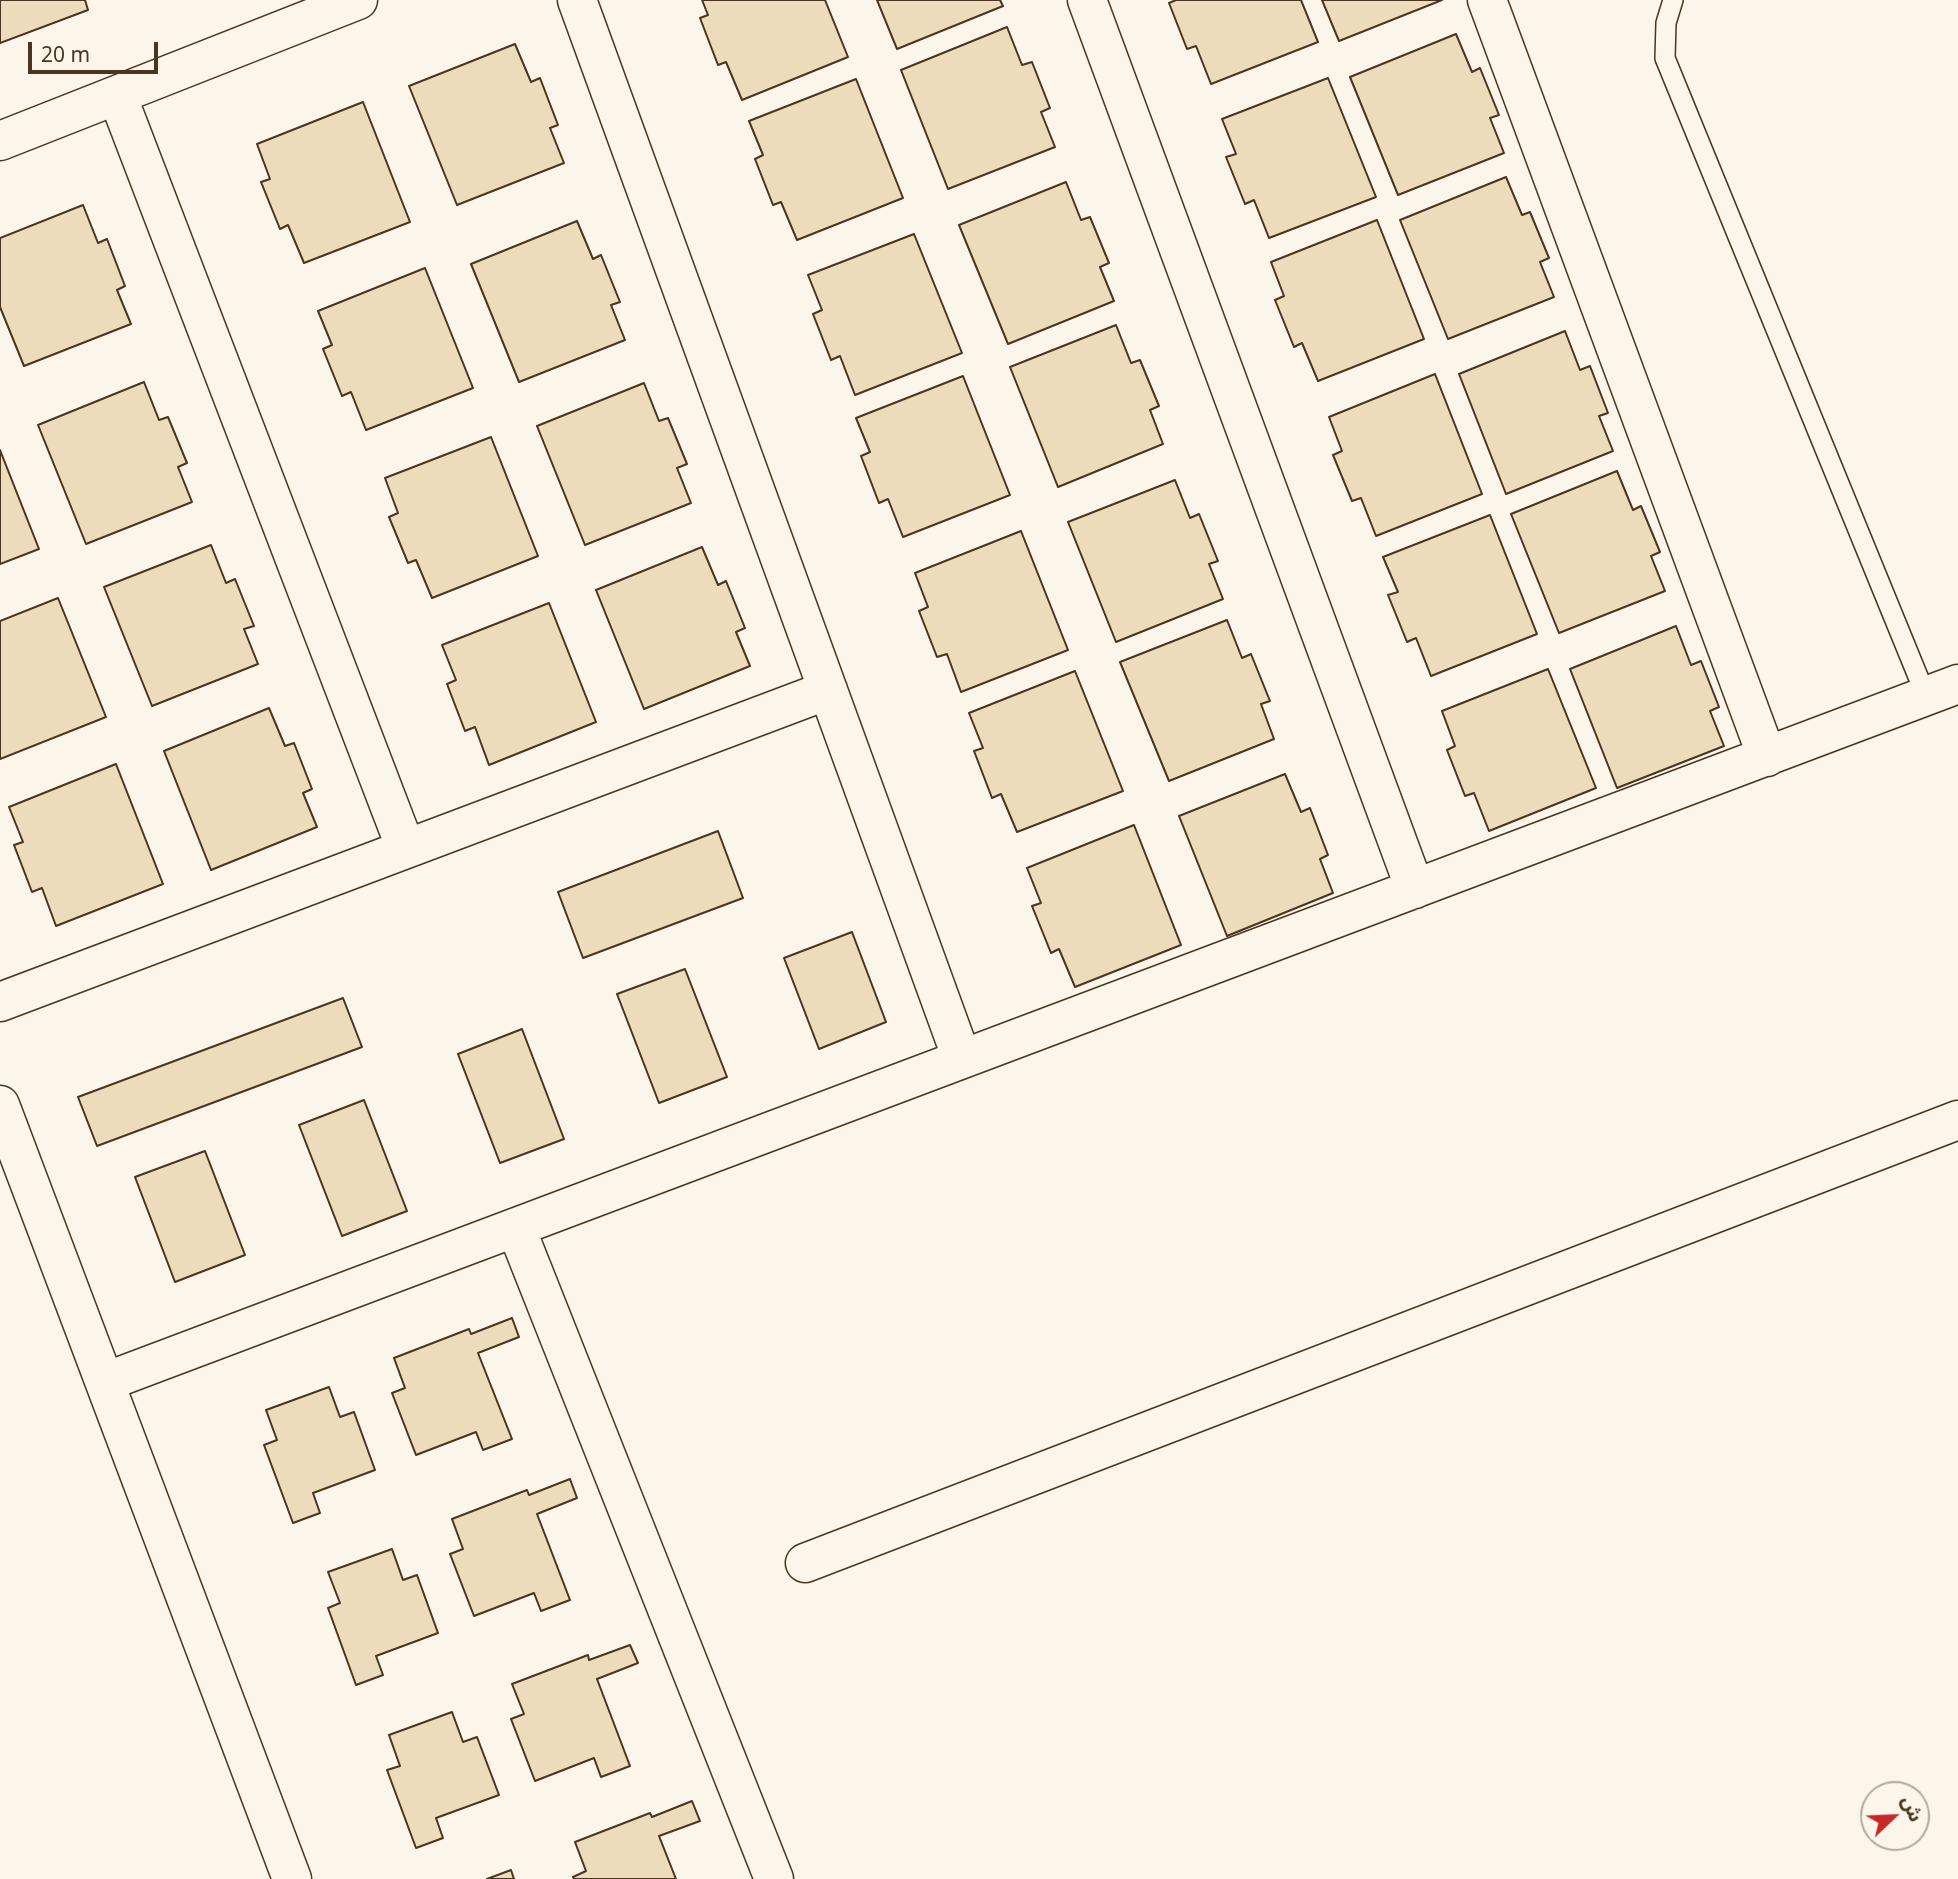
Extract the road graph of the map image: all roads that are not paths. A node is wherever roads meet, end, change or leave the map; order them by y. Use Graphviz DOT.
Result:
graph roads {
  1 [pos="358,0"];
  2 [pos="577,0"];
  3 [pos="1087,0"];
  4 [pos="1487,0"];
  5 [pos="1673,0"];
  6 [pos="117,95"];
  7 [pos="0,141"];
  8 [pos="828,690"];
  9 [pos="1942,690"];
  10 [pos="1767,757"];
  11 [pos="406,849"];
  12 [pos="1415,889"];
  13 [pos="0,1002"];
  14 [pos="962,1059"];
  15 [pos="0,1105"];
  16 [pos="1958,1119"];
  17 [pos="516,1227"];
  18 [pos="105,1382"];
  19 [pos="805,1563"];
  20 [pos="292,1879"];
  21 [pos="774,1879"];
  1 -- 6 [label="street"];
  2 -- 8 [label="street"];
  3 -- 12 [label="street"];
  4 -- 10 [label="street"];
  5 -- 9 [label="lane"];
  6 -- 7 [label="street"];
  6 -- 11 [label="street"];
  8 -- 11 [label="street"];
  8 -- 14 [label="street"];
  9 -- 10 [label="street"];
  10 -- 12 [label="street"];
  11 -- 13 [label="street"];
  12 -- 14 [label="street"];
  14 -- 17 [label="street"];
  15 -- 18 [label="street"];
  16 -- 19 [label="street"];
  17 -- 18 [label="street"];
  17 -- 21 [label="street"];
  18 -- 20 [label="street"];
}
